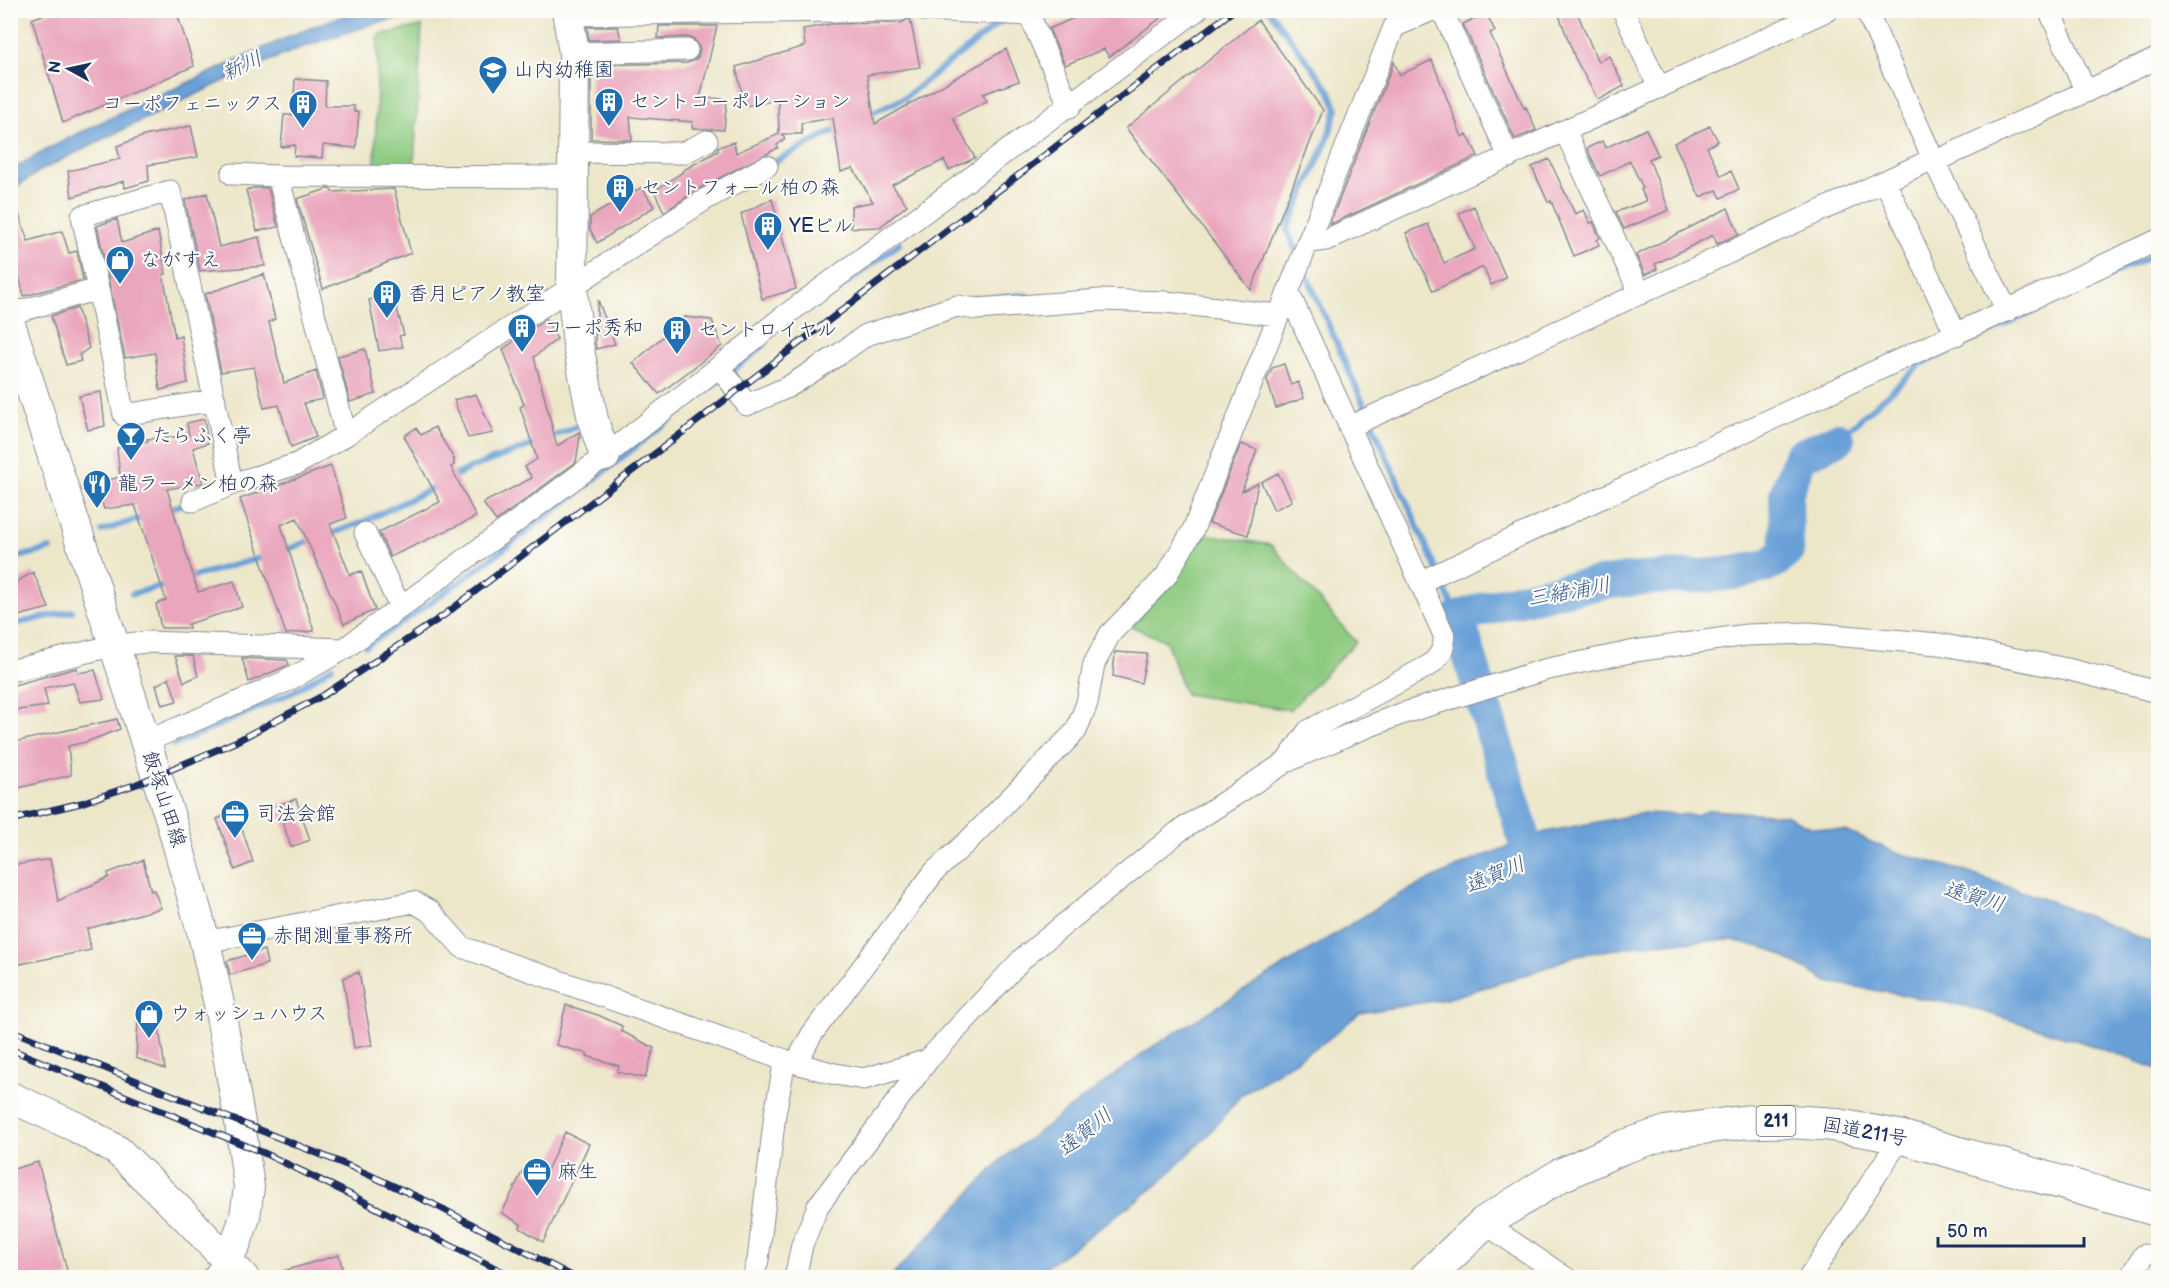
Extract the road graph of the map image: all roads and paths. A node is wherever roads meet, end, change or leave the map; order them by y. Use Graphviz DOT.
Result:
graph roads {
  1 [pos="901,10"];
  2 [pos="924,10"];
  3 [pos="1197,10"];
  4 [pos="1432,10"];
  5 [pos="1442,10"];
  6 [pos="1623,10"];
  7 [pos="1828,10"];
  8 [pos="1866,10"];
  9 [pos="2049,10"];
  10 [pos="568,12"];
  11 [pos="1028,13"];
  12 [pos="687,50"];
  13 [pos="574,53"];
  14 [pos="2158,58"];
  15 [pos="1659,88"];
  16 [pos="2086,92"];
  17 [pos="1070,107"];
  18 [pos="1565,131"];
  19 [pos="707,141"];
  20 [pos="1509,157"];
  21 [pos="1934,161"];
  22 [pos="573,164"];
  23 [pos="767,166"];
  24 [pos="232,174"];
  25 [pos="278,176"];
  26 [pos="1885,181"];
  27 [pos="2158,240"];
  28 [pos="1307,243"];
  29 [pos="572,286"];
  30 [pos="98,289"];
  31 [pos="1288,291"];
  32 [pos="1640,294"];
  33 [pos="2007,311"];
  34 [pos="10,314"];
  35 [pos="1278,315"];
  36 [pos="10,324"];
  37 [pos="1956,335"];
  38 [pos="724,373"];
  39 [pos="215,400"];
  40 [pos="1349,427"];
  41 [pos="346,435"];
  42 [pos="605,456"];
  43 [pos="232,484"];
  44 [pos="193,501"];
  45 [pos="365,532"];
  46 [pos="1419,582"];
  47 [pos="400,607"];
  48 [pos="115,645"];
  49 [pos="344,649"];
  50 [pos="10,671"];
  51 [pos="2158,692"];
  52 [pos="145,742"];
  53 [pos="1286,762"];
  54 [pos="205,942"];
  55 [pos="928,1060"];
  56 [pos="791,1061"];
  57 [pos="10,1097"];
  58 [pos="1901,1137"];
  59 [pos="2158,1210"];
  60 [pos="1485,1223"];
  61 [pos="2144,1255"];
  62 [pos="228,1271"];
  63 [pos="753,1278"];
  64 [pos="795,1278"];
  65 [pos="1426,1278"];
  66 [pos="1566,1278"];
  67 [pos="1809,1278"];
  68 [pos="2132,1278"];
  1 -- 10 [label="street"];
  2 -- 11 [label="street"];
  3 -- 17 [label="street"];
  4 -- 28 [label="street"];
  5 -- 20 [label="street"];
  6 -- 15 [label="street"];
  7 -- 15 [label="street"];
  8 -- 21 [label="street"];
  9 -- 16 [label="street"];
  10 -- 13 [label="main road"];
  11 -- 17 [label="street"];
  12 -- 13 [label="street"];
  13 -- 22 [label="main road"];
  14 -- 16 [label="street"];
  15 -- 18 [label="street"];
  16 -- 21 [label="street"];
  17 -- 38 [label="street"];
  18 -- 20 [label="street"];
  18 -- 32 [label="street"];
  19 -- 22 [label="street"];
  20 -- 28 [label="street"];
  21 -- 26 [label="street"];
  21 -- 33 [label="street"];
  22 -- 25 [label="street"];
  22 -- 29 [label="main road"];
  23 -- 29 [label="street"];
  24 -- 25 [label="street"];
  25 -- 41 [label="street"];
  26 -- 32 [label="street"];
  26 -- 37 [label="street"];
  27 -- 33 [label="street"];
  28 -- 31 [label="street"];
  29 -- 41 [label="street"];
  29 -- 42 [label="main road"];
  30 -- 34 [label="street"];
  30 -- 39 [label="street"];
  30 -- 39 [label="street"];
  31 -- 35 [label="street"];
  31 -- 40 [label="street"];
  32 -- 40 [label="street"];
  33 -- 37 [label="street"];
  35 -- 38 [label="street"];
  35 -- 56 [label="street"];
  36 -- 48 [label="main road, 飯塚山田線"];
  37 -- 46 [label="street"];
  38 -- 42 [label="street"];
  39 -- 43 [label="street"];
  40 -- 46 [label="street"];
  41 -- 43 [label="street"];
  42 -- 47 [label="street"];
  43 -- 44 [label="street"];
  45 -- 47 [label="street"];
  46 -- 53 [label="street"];
  47 -- 49 [label="street"];
  48 -- 49 [label="street"];
  48 -- 50 [label="street"];
  48 -- 52 [label="main road, 飯塚山田線"];
  49 -- 52 [label="street"];
  51 -- 53 [label="street"];
  52 -- 54 [label="main road, 飯塚山田線"];
  53 -- 55 [label="street"];
  54 -- 56 [label="street"];
  54 -- 62 [label="main road, 飯塚山田線"];
  55 -- 56 [label="street"];
  55 -- 64 [label="street"];
  56 -- 63 [label="street"];
  57 -- 62 [label="main road"];
  58 -- 59 [label="highway, 国道211号 / 211"];
  58 -- 60 [label="highway, 国道211号 / 211"];
  58 -- 67 [label="street"];
  60 -- 65 [label="highway, 国道211号 / 211"];
  60 -- 66 [label="street"];
  61 -- 68 [label="street"];
}
